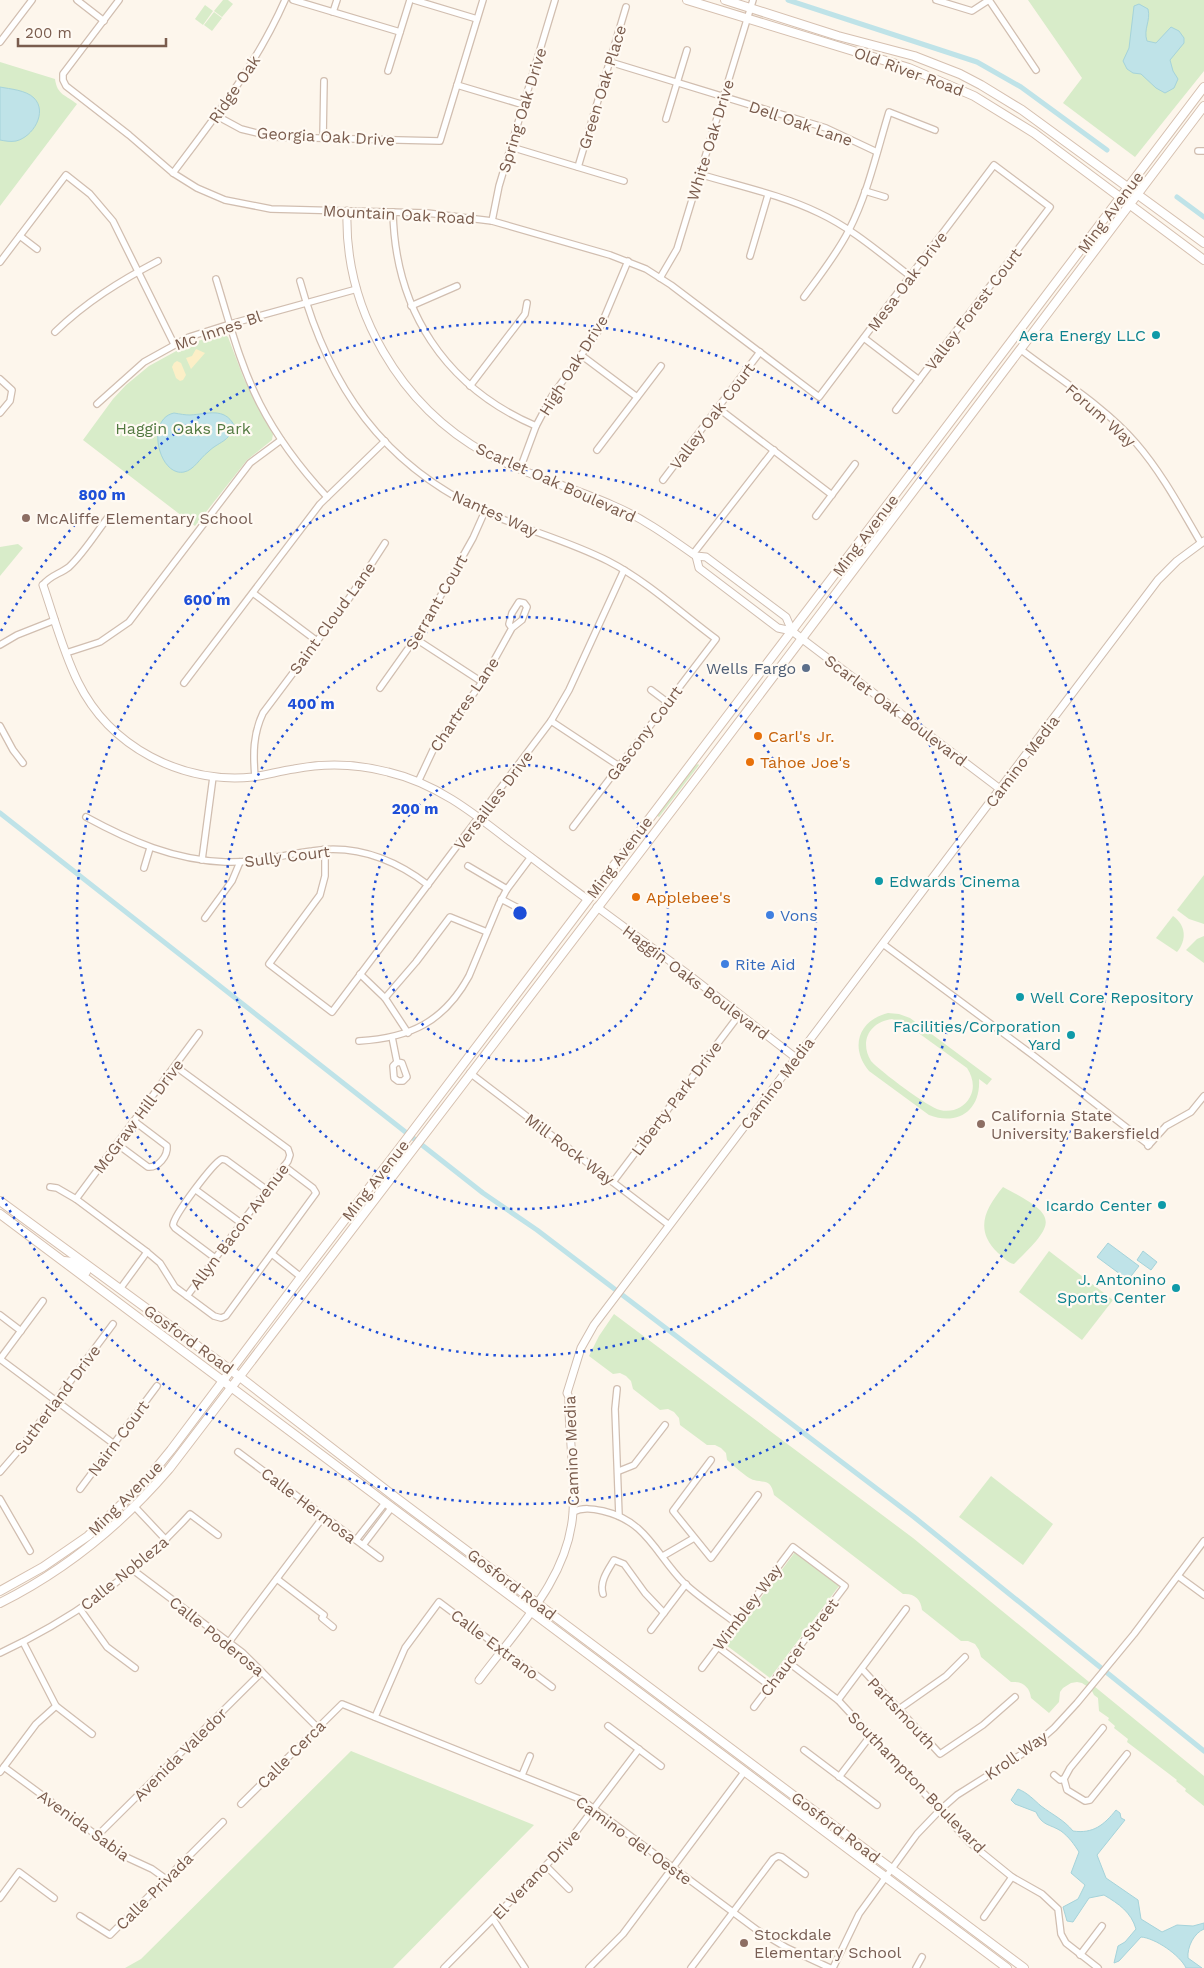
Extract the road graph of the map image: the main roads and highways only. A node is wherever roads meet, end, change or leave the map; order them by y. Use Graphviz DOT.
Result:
graph roads {
  1 [pos="687,0"];
  2 [pos="725,0"];
  3 [pos="752,4"];
  4 [pos="1204,87"];
  5 [pos="1204,106"];
  6 [pos="1129,186"];
  7 [pos="1138,193"];
  8 [pos="1120,198"];
  9 [pos="1129,204"];
  10 [pos="1204,243"];
  11 [pos="1204,260"];
  12 [pos="488,1031"];
  13 [pos="470,1073"];
  14 [pos="0,1201"];
  15 [pos="0,1214"];
  16 [pos="62,1260"];
  17 [pos="120,1289"];
  18 [pos="231,1370"];
  19 [pos="240,1376"];
  20 [pos="223,1381"];
  21 [pos="231,1388"];
  22 [pos="0,1591"];
  23 [pos="0,1602"];
  24 [pos="1007,1968"];
  25 [pos="1024,1968"];
  1 -- 8 [label="main road, Old River Road"];
  2 -- 3 [label="main road, Old River Road"];
  3 -- 6 [label="main road, Old River Road"];
  4 -- 6 [label="main road, Ming Avenue"];
  5 -- 7 [label="main road, Ming Avenue"];
  6 -- 7 [label="main road, Old River Road"];
  6 -- 8 [label="main road, Ming Avenue"];
  7 -- 9 [label="main road, Ming Avenue"];
  7 -- 10 [label="main road, Old River Road"];
  8 -- 9 [label="main road, Old River Road"];
  8 -- 12 [label="main road, Ming Avenue"];
  9 -- 11 [label="main road, Old River Road"];
  9 -- 13 [label="main road, Ming Avenue"];
  12 -- 13 [label="main road"];
  12 -- 18 [label="main road, Ming Avenue"];
  13 -- 19 [label="main road, Ming Avenue"];
  14 -- 17 [label="main road, Gosford Road"];
  15 -- 16 [label="main road, Gosford Road"];
  16 -- 17 [label="main road"];
  16 -- 20 [label="main road, Gosford Road"];
  17 -- 18 [label="main road, Gosford Road"];
  18 -- 19 [label="main road, Gosford Road"];
  18 -- 20 [label="main road, Ming Avenue"];
  19 -- 21 [label="main road, Ming Avenue"];
  19 -- 25 [label="main road, Gosford Road"];
  20 -- 21 [label="main road, Gosford Road"];
  20 -- 22 [label="main road, Ming Avenue"];
  21 -- 23 [label="main road, Ming Avenue"];
  21 -- 24 [label="main road, Gosford Road"];
}
